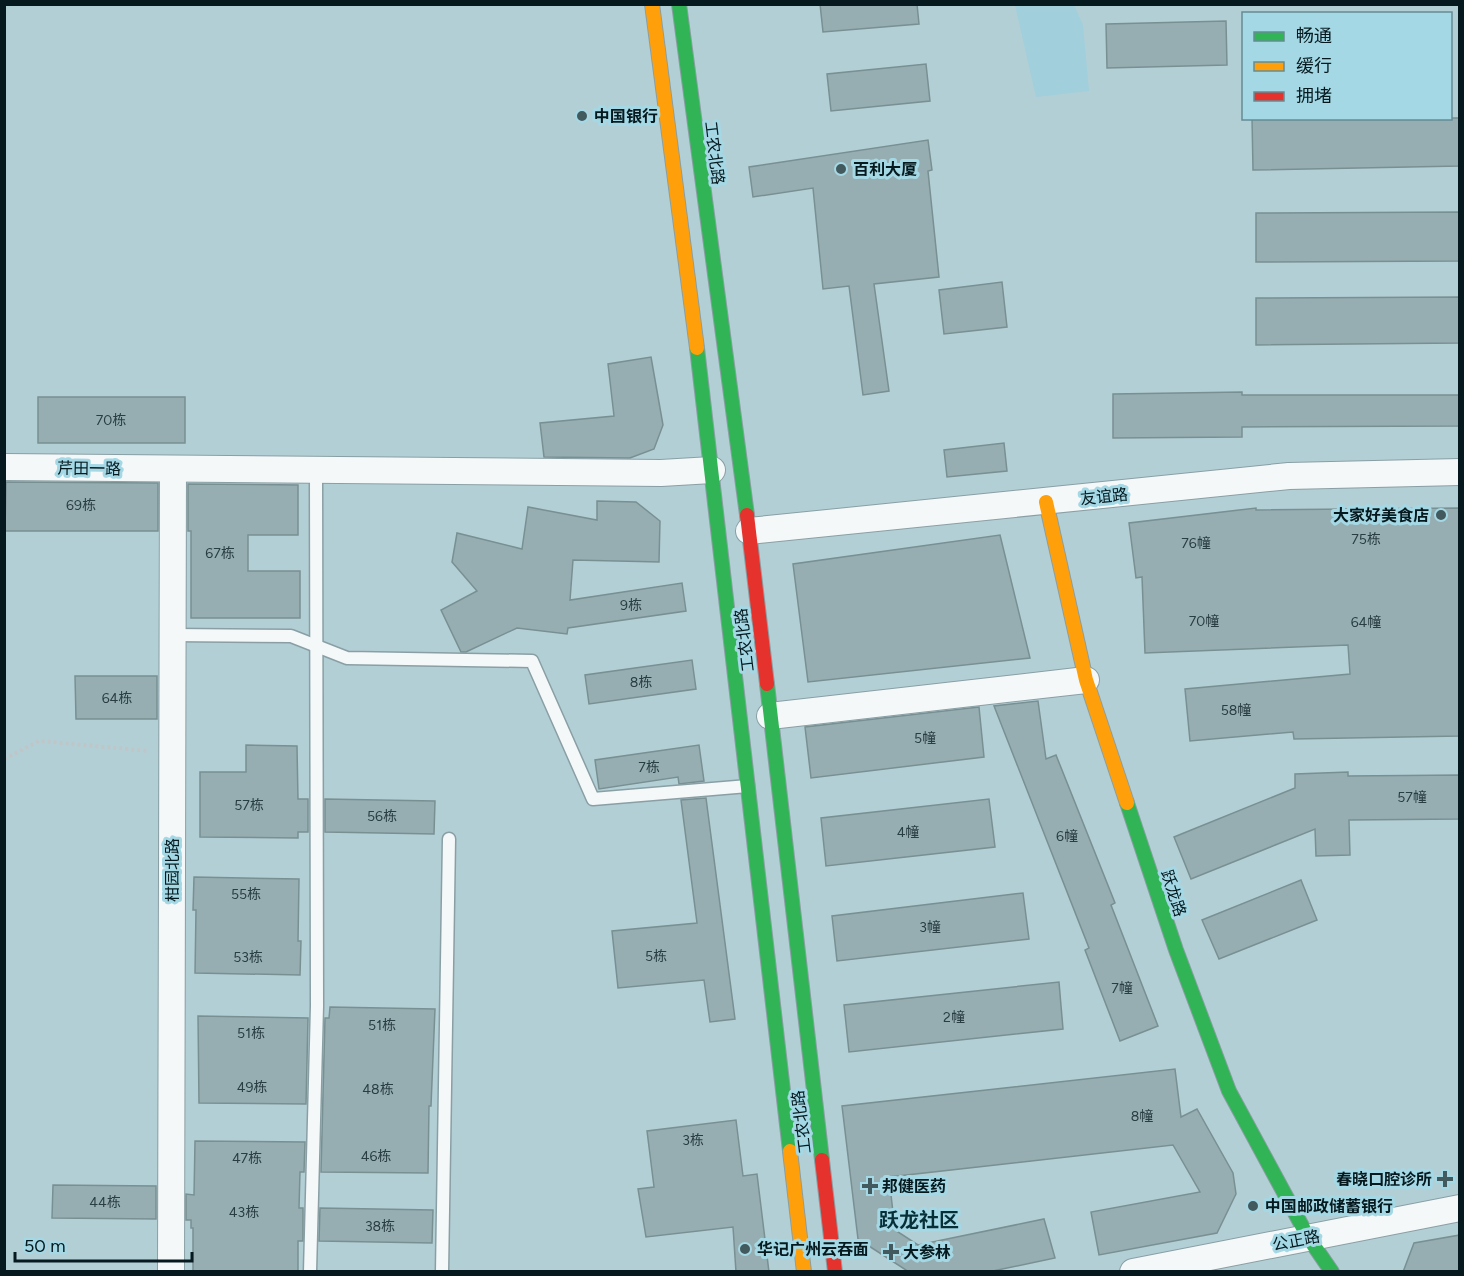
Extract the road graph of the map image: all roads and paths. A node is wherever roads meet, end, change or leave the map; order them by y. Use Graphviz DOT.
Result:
graph roads {
  1 [pos="652,4"];
  2 [pos="679,4"];
  3 [pos="4,466"];
  4 [pos="173,469"];
  5 [pos="712,470"];
  6 [pos="316,471"];
  7 [pos="1460,472"];
  8 [pos="1046,502"];
  9 [pos="749,531"];
  10 [pos="173,635"];
  11 [pos="317,647"];
  12 [pos="1086,680"];
  13 [pos="770,716"];
  14 [pos="172,754"];
  15 [pos="4,759"];
  16 [pos="749,786"];
  17 [pos="449,838"];
  18 [pos="1460,1208"];
  19 [pos="1308,1238"];
  20 [pos="1139,1271"];
  21 [pos="171,1272"];
  22 [pos="310,1272"];
  23 [pos="442,1272"];
  24 [pos="804,1272"];
  25 [pos="835,1272"];
  26 [pos="1332,1272"];
  1 -- 5 [label="street, 工农北路"];
  2 -- 9 [label="street, 工农北路"];
  3 -- 4 [label="street, 芹田一路"];
  4 -- 6 [label="street, 芹田一路"];
  4 -- 10 [label="street, 柑园北路"];
  5 -- 6 [label="street, 芹田一路"];
  5 -- 16 [label="street, 工农北路"];
  6 -- 11 [label="lane"];
  7 -- 8 [label="street, 友谊路"];
  8 -- 9 [label="street, 友谊路"];
  8 -- 12 [label="street, 跃龙路"];
  9 -- 13 [label="street, 工农北路"];
  10 -- 11 [label="lane"];
  10 -- 14 [label="street, 柑园北路"];
  11 -- 16 [label="lane"];
  11 -- 22 [label="lane"];
  12 -- 13 [label="street"];
  12 -- 19 [label="street, 跃龙路"];
  13 -- 25 [label="street, 工农北路"];
  14 -- 15 [label="path"];
  14 -- 21 [label="street, 柑园北路"];
  16 -- 24 [label="street, 工农北路"];
  17 -- 23 [label="lane"];
  18 -- 19 [label="street, 公正路"];
  19 -- 20 [label="street, 公正路"];
  19 -- 26 [label="street, 跃龙路"];
}
